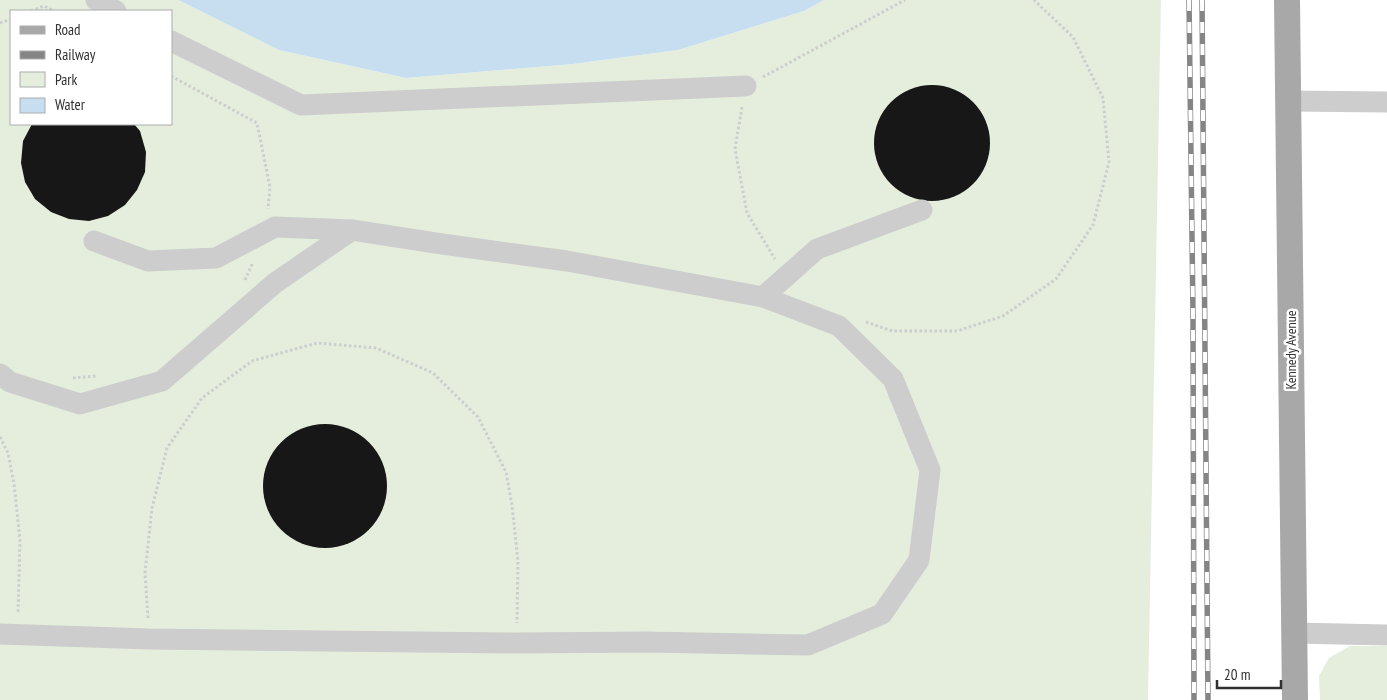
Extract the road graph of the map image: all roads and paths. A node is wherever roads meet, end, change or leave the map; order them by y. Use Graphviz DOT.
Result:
graph roads {
  1 [pos="96,0"];
  2 [pos="905,0"];
  3 [pos="1287,0"];
  4 [pos="34,10"];
  5 [pos="52,10"];
  6 [pos="114,10"];
  7 [pos="172,41"];
  8 [pos="746,86"];
  9 [pos="1289,101"];
  10 [pos="1387,102"];
  11 [pos="922,210"];
  12 [pos="352,230"];
  13 [pos="94,241"];
  14 [pos="763,297"];
  15 [pos="0,374"];
  16 [pos="0,437"];
  17 [pos="1294,633"];
  18 [pos="9,634"];
  19 [pos="1387,635"];
  20 [pos="149,638"];
  21 [pos="516,643"];
  22 [pos="1295,700"];
  1 -- 6 [label="lane"];
  2 -- 8 [label="path"];
  3 -- 9 [label="main road, Kennedy Avenue"];
  4 -- 5 [label="path"];
  7 -- 8 [label="lane"];
  9 -- 10 [label="lane"];
  9 -- 17 [label="main road, Kennedy Avenue"];
  11 -- 14 [label="lane"];
  12 -- 13 [label="lane"];
  12 -- 14 [label="lane"];
  12 -- 15 [label="lane"];
  14 -- 21 [label="lane"];
  16 -- 18 [label="path"];
  17 -- 19 [label="lane"];
  17 -- 22 [label="main road, Kennedy Avenue"];
  18 -- 20 [label="lane"];
  20 -- 21 [label="lane"];
  20 -- 21 [label="path"];
}
